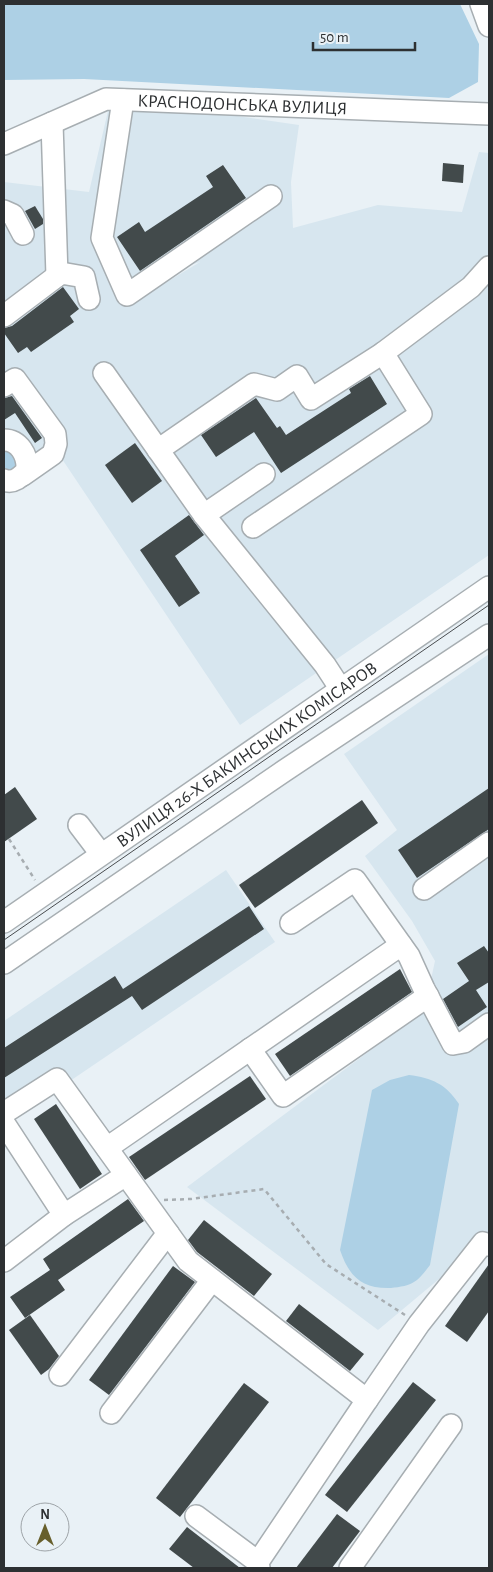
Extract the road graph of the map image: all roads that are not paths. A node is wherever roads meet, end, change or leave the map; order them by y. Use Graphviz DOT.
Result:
graph roads {
  1 [pos="481,4"];
  2 [pos="489,26"];
  3 [pos="123,100"];
  4 [pos="489,114"];
  5 [pos="52,123"];
  6 [pos="4,144"];
  7 [pos="271,196"];
  8 [pos="4,211"];
  9 [pos="23,234"];
  10 [pos="489,267"];
  11 [pos="57,276"];
  12 [pos="89,299"];
  13 [pos="4,316"];
  14 [pos="383,353"];
  15 [pos="104,373"];
  16 [pos="4,386"];
  17 [pos="4,440"];
  18 [pos="158,450"];
  19 [pos="264,474"];
  20 [pos="13,477"];
  21 [pos="204,516"];
  22 [pos="253,527"];
  23 [pos="489,587"];
  24 [pos="489,635"];
  25 [pos="340,688"];
  26 [pos="79,825"];
  27 [pos="489,843"];
  28 [pos="101,854"];
  29 [pos="424,889"];
  30 [pos="4,922"];
  31 [pos="291,923"];
  32 [pos="401,945"];
  33 [pos="4,964"];
  34 [pos="428,996"];
  35 [pos="489,1024"];
  36 [pos="250,1049"];
  37 [pos="4,1113"];
  38 [pos="4,1123"];
  39 [pos="108,1148"];
  40 [pos="126,1175"];
  41 [pos="64,1215"];
  42 [pos="168,1233"];
  43 [pos="489,1245"];
  44 [pos="4,1261"];
  45 [pos="212,1280"];
  46 [pos="60,1375"];
  47 [pos="367,1400"];
  48 [pos="111,1413"];
  49 [pos="450,1425"];
  50 [pos="196,1516"];
  51 [pos="259,1565"];
  52 [pos="350,1568"];
  1 -- 2 [label="street"];
  3 -- 4 [label="street, КРАСНОДОНСЬКА ВУЛИЦЯ"];
  3 -- 5 [label="street, КРАСНОДОНСЬКА ВУЛИЦЯ"];
  3 -- 7 [label="street"];
  5 -- 6 [label="street, КРАСНОДОНСЬКА ВУЛИЦЯ"];
  5 -- 11 [label="street"];
  8 -- 9 [label="street"];
  10 -- 14 [label="street"];
  11 -- 12 [label="street"];
  11 -- 13 [label="street"];
  14 -- 18 [label="street"];
  14 -- 22 [label="street"];
  15 -- 18 [label="street"];
  16 -- 20 [label="street"];
  17 -- 20 [label="street"];
  18 -- 21 [label="street"];
  19 -- 21 [label="street"];
  21 -- 25 [label="street"];
  23 -- 25 [label="street, ВУЛИЦЯ 26-Х БАКИНСЬКИХ КОМІСАРОВ"];
  24 -- 33 [label="street, ВУЛИЦЯ 26-Х БАКИНСЬКИХ КОМІСАРОВ"];
  25 -- 28 [label="street, ВУЛИЦЯ 26-Х БАКИНСЬКИХ КОМІСАРОВ"];
  26 -- 28 [label="street"];
  27 -- 29 [label="street"];
  28 -- 30 [label="street, ВУЛИЦЯ 26-Х БАКИНСЬКИХ КОМІСАРОВ"];
  31 -- 32 [label="street"];
  32 -- 34 [label="street"];
  32 -- 36 [label="street"];
  34 -- 35 [label="street"];
  34 -- 36 [label="street"];
  36 -- 39 [label="street"];
  37 -- 39 [label="street"];
  38 -- 41 [label="street"];
  39 -- 40 [label="street"];
  40 -- 41 [label="street"];
  40 -- 42 [label="street"];
  41 -- 44 [label="street"];
  42 -- 45 [label="street"];
  42 -- 46 [label="street"];
  43 -- 47 [label="street"];
  45 -- 47 [label="street"];
  45 -- 48 [label="street"];
  47 -- 51 [label="street"];
  49 -- 52 [label="street"];
  50 -- 51 [label="street"];
}
